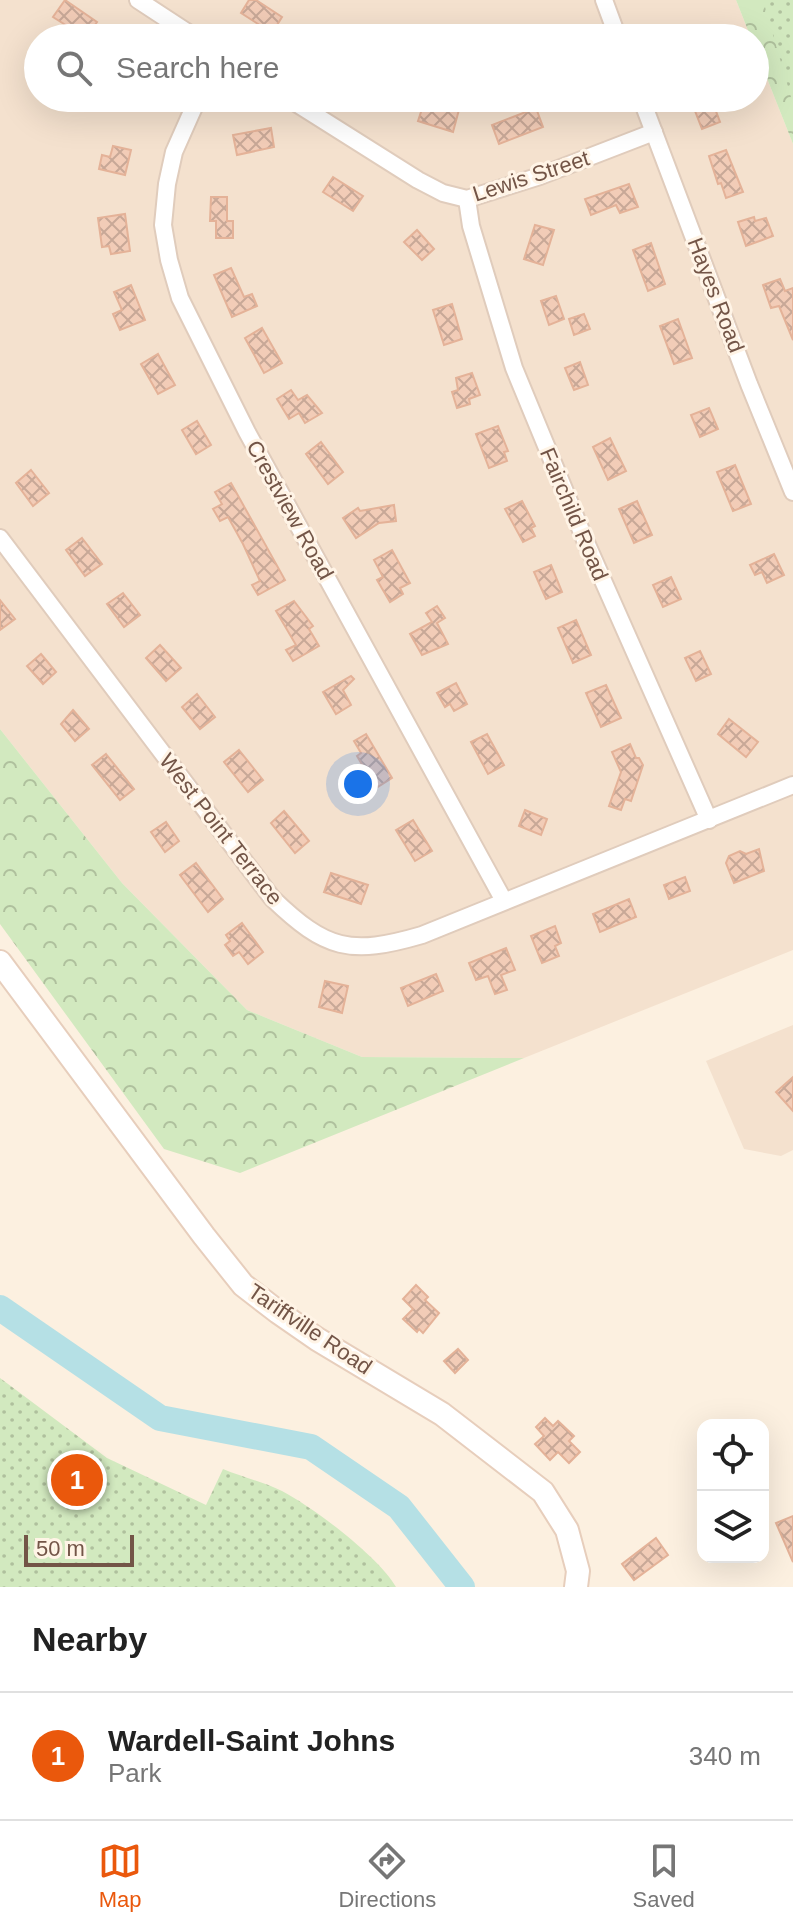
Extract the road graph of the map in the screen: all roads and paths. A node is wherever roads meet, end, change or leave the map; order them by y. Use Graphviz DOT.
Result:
graph roads {
  1 [pos="138,0"];
  2 [pos="604,0"];
  3 [pos="175,24"];
  4 [pos="613,24"];
  5 [pos="192,112"];
  6 [pos="310,112"];
  7 [pos="646,112"];
  8 [pos="654,132"];
  9 [pos="467,199"];
  10 [pos="793,492"];
  11 [pos="0,538"];
  12 [pos="793,785"];
  13 [pos="709,820"];
  14 [pos="504,901"];
  15 [pos="0,962"];
  16 [pos="576,1587"];
  1 -- 3 [label="street"];
  2 -- 4 [label="street"];
  5 -- 14 [label="street, Crestview Road"];
  6 -- 9 [label="street, Lewis Street"];
  7 -- 8 [label="street, Hayes Road"];
  8 -- 9 [label="street, Lewis Street"];
  8 -- 10 [label="street, Hayes Road"];
  9 -- 13 [label="street, Fairchild Road"];
  11 -- 14 [label="street, West Point Terrace"];
  12 -- 13 [label="street, West Point Terrace"];
  13 -- 14 [label="street, West Point Terrace"];
  15 -- 16 [label="main road, Tariffville Road"];
}
